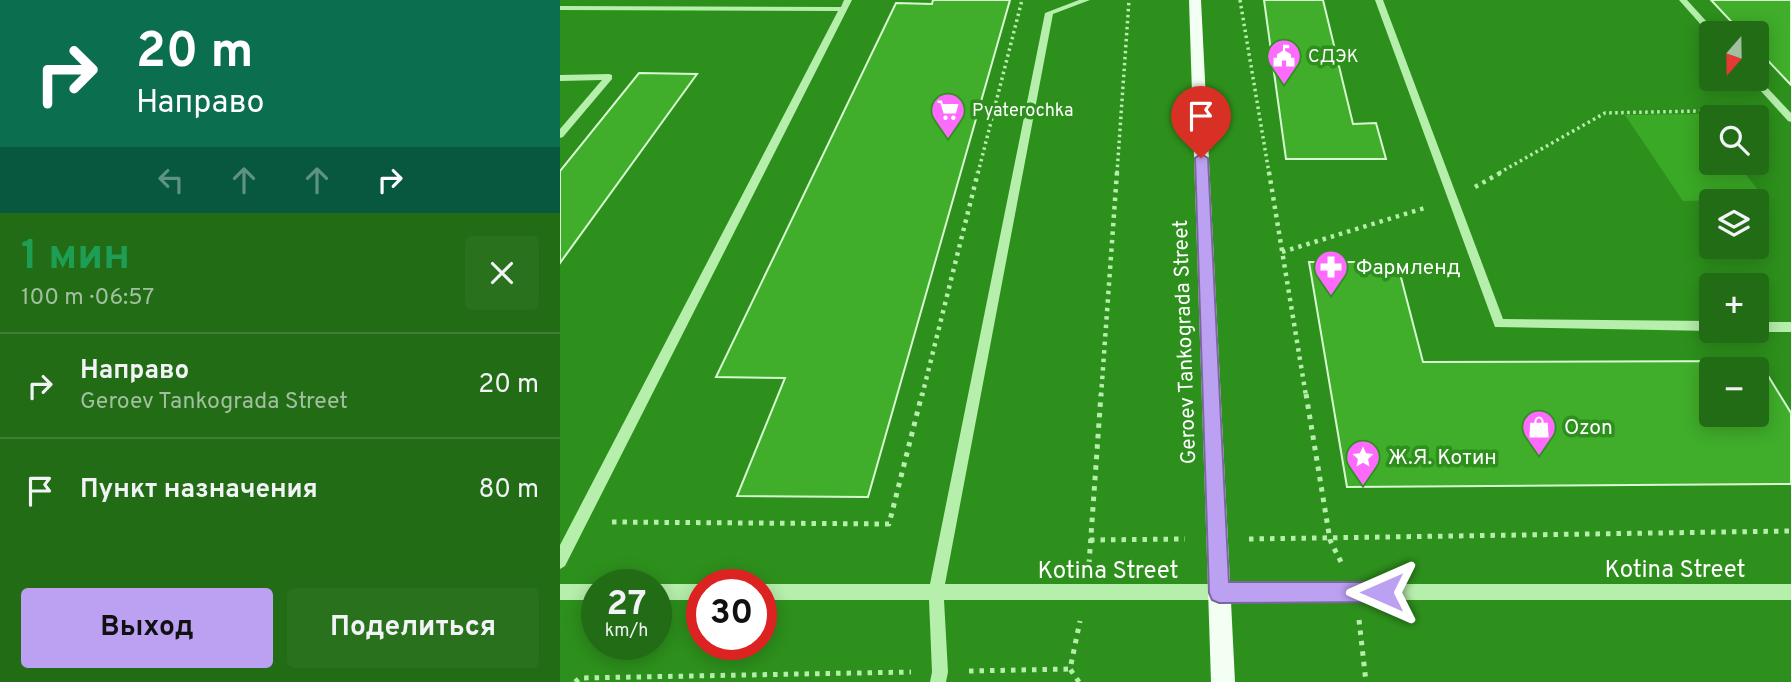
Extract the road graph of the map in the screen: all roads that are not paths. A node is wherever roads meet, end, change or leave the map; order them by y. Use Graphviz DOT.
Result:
graph roads {
  1 [pos="1086,0"];
  2 [pos="1195,0"];
  3 [pos="1380,0"];
  4 [pos="1683,0"];
  5 [pos="846,4"];
  6 [pos="560,8"];
  7 [pos="1702,21"];
  8 [pos="560,78"];
  9 [pos="1765,91"];
  10 [pos="1791,119"];
  11 [pos="560,135"];
  12 [pos="1699,327"];
  13 [pos="1769,327"];
  14 [pos="1791,327"];
  15 [pos="560,561"];
  16 [pos="560,592"];
  17 [pos="581,592"];
  18 [pos="777,592"];
  19 [pos="1791,592"];
  20 [pos="936,593"];
  21 [pos="1219,593"];
  22 [pos="939,677"];
  23 [pos="1223,682"];
  1 -- 20 [label="street"];
  2 -- 21 [label="main road, Geroev Tankograda Street"];
  3 -- 12 [label="street"];
  4 -- 7 [label="street"];
  5 -- 6 [label="street"];
  5 -- 15 [label="street"];
  8 -- 11 [label="street"];
  9 -- 10 [label="street"];
  13 -- 14 [label="street"];
  16 -- 17 [label="street"];
  18 -- 20 [label="street, Kotina Street"];
  19 -- 21 [label="street, Kotina Street"];
  20 -- 21 [label="street, Kotina Street"];
  20 -- 22 [label="lane"];
  21 -- 23 [label="main road, Geroev Tankograda Street"];
}
